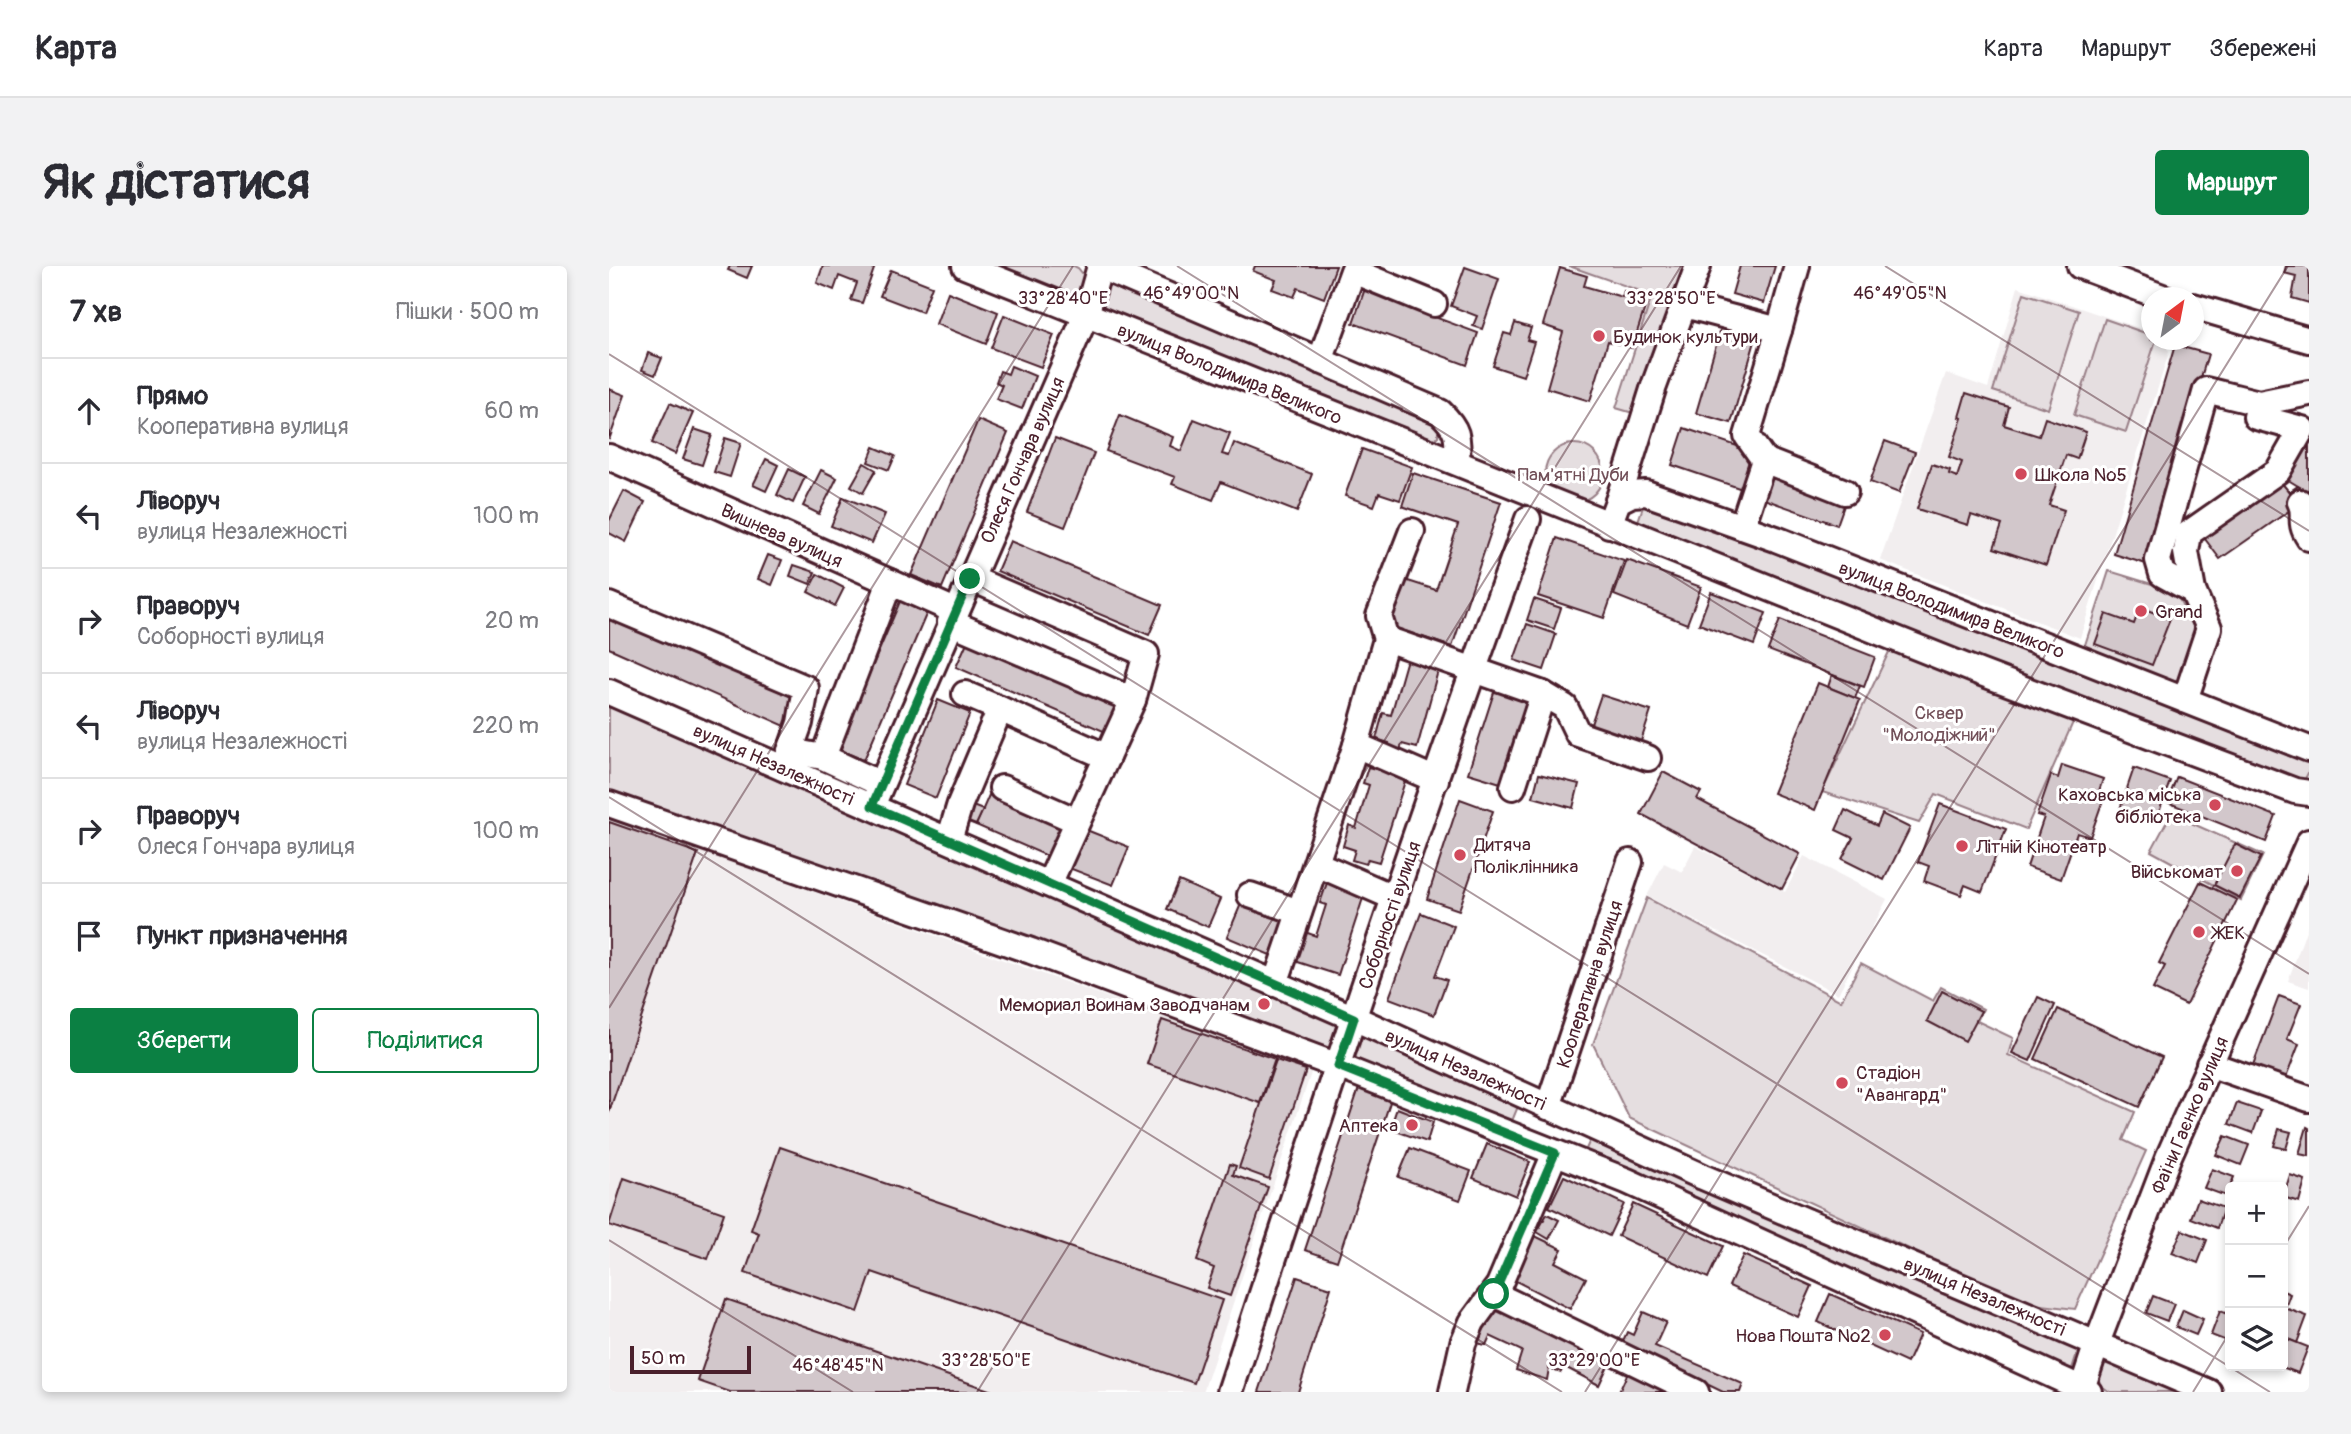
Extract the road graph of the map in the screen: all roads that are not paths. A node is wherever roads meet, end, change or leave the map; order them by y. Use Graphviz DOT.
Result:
graph roads {
  1 [pos="965,266"];
  2 [pos="1100,266"];
  3 [pos="1698,266"];
  4 [pos="1797,266"];
  5 [pos="2080,266"];
  6 [pos="2141,289"];
  7 [pos="1434,304"];
  8 [pos="1684,305"];
  9 [pos="2204,309"];
  10 [pos="1086,316"];
  11 [pos="1779,330"];
  12 [pos="2309,340"];
  13 [pos="1320,361"];
  14 [pos="2309,393"];
  15 [pos="2259,403"];
  16 [pos="609,457"];
  17 [pos="1764,460"];
  18 [pos="1457,462"];
  19 [pos="2290,488"];
  20 [pos="1845,492"];
  21 [pos="1618,501"];
  22 [pos="1528,520"];
  23 [pos="1609,525"];
  24 [pos="1742,527"];
  25 [pos="1412,531"];
  26 [pos="2309,538"];
  27 [pos="970,579"];
  28 [pos="891,582"];
  29 [pos="2193,591"];
  30 [pos="609,605"];
  31 [pos="953,617"];
  32 [pos="1386,639"];
  33 [pos="1473,668"];
  34 [pos="609,691"];
  35 [pos="965,694"];
  36 [pos="1543,694"];
  37 [pos="1133,700"];
  38 [pos="2185,700"];
  39 [pos="1000,709"];
  40 [pos="1356,745"];
  41 [pos="2309,748"];
  42 [pos="823,757"];
  43 [pos="1107,757"];
  44 [pos="1648,758"];
  45 [pos="787,760"];
  46 [pos="1436,780"];
  47 [pos="1513,787"];
  48 [pos="1002,788"];
  49 [pos="2309,793"];
  50 [pos="876,795"];
  51 [pos="609,804"];
  52 [pos="1077,821"];
  53 [pos="949,840"];
  54 [pos="2309,842"];
  55 [pos="1630,862"];
  56 [pos="1317,864"];
  57 [pos="1049,884"];
  58 [pos="1250,895"];
  59 [pos="1395,898"];
  60 [pos="1299,912"];
  61 [pos="1275,984"];
  62 [pos="1354,1018"];
  63 [pos="2209,1064"];
  64 [pos="1338,1066"];
  65 [pos="2309,1099"];
  66 [pos="1548,1107"];
  67 [pos="1555,1153"];
  68 [pos="1494,1294"];
  69 [pos="2097,1343"];
  70 [pos="2084,1391"];
  71 [pos="1230,1392"];
  72 [pos="1453,1392"];
  73 [pos="1696,1392"];
  74 [pos="2209,1392"];
  1 -- 10 [label="street, вулиця Володимира Великого"];
  2 -- 10 [label="street, Олеся Гончара вулиця"];
  2 -- 13 [label="street"];
  3 -- 8 [label="street"];
  4 -- 11 [label="street"];
  5 -- 6 [label="street"];
  7 -- 13 [label="street"];
  8 -- 11 [label="street"];
  8 -- 21 [label="street"];
  9 -- 12 [label="street"];
  10 -- 18 [label="street, вулиця Володимира Великого"];
  10 -- 27 [label="street, Олеся Гончара вулиця"];
  11 -- 17 [label="street"];
  13 -- 18 [label="street"];
  14 -- 15 [label="street"];
  15 -- 19 [label="street"];
  15 -- 29 [label="street"];
  16 -- 28 [label="street, Вишнева вулиця"];
  17 -- 20 [label="street"];
  17 -- 24 [label="street"];
  18 -- 23 [label="street, вулиця Володимира Великого"];
  19 -- 26 [label="street"];
  19 -- 29 [label="street"];
  21 -- 23 [label="street"];
  21 -- 24 [label="street, вулиця Володимира Великого"];
  22 -- 33 [label="street, Соборності вулиця"];
  23 -- 49 [label="street, вулиця Володимира Великого"];
  24 -- 38 [label="street, вулиця Володимира Великого"];
  25 -- 32 [label="street"];
  27 -- 31 [label="street, Олеся Гончара вулиця"];
  27 -- 37 [label="street"];
  28 -- 31 [label="street, Вишнева вулиця"];
  28 -- 42 [label="street"];
  29 -- 38 [label="street"];
  30 -- 45 [label="street"];
  31 -- 37 [label="street, Вишнева вулиця"];
  31 -- 50 [label="street, Олеся Гончара вулиця"];
  32 -- 33 [label="street"];
  32 -- 40 [label="street"];
  33 -- 36 [label="street"];
  33 -- 46 [label="street, Соборності вулиця"];
  34 -- 45 [label="street, вулиця Незалежності"];
  35 -- 39 [label="street"];
  36 -- 44 [label="street"];
  36 -- 47 [label="street"];
  37 -- 43 [label="street"];
  38 -- 41 [label="street, вулиця Володимира Великого"];
  39 -- 43 [label="street"];
  39 -- 53 [label="street"];
  40 -- 46 [label="street"];
  40 -- 56 [label="street"];
  42 -- 45 [label="street"];
  42 -- 50 [label="street"];
  43 -- 52 [label="street"];
  45 -- 50 [label="street, вулиця Незалежності"];
  46 -- 59 [label="street, Соборності вулиця"];
  48 -- 52 [label="street"];
  50 -- 53 [label="street, вулиця Незалежності"];
  51 -- 64 [label="street"];
  52 -- 57 [label="street"];
  53 -- 57 [label="street, вулиця Незалежності"];
  54 -- 63 [label="street, Фаїни Гаєнко вулиця"];
  55 -- 66 [label="street, Кооперативна вулиця"];
  56 -- 59 [label="street"];
  56 -- 60 [label="street"];
  57 -- 61 [label="street, вулиця Незалежності"];
  58 -- 60 [label="street"];
  59 -- 62 [label="street, Соборності вулиця"];
  60 -- 61 [label="street"];
  61 -- 62 [label="street, вулиця Незалежності"];
  62 -- 64 [label="street, Соборності вулиця"];
  62 -- 66 [label="street, вулиця Незалежності"];
  63 -- 65 [label="street"];
  63 -- 69 [label="street, Фаїни Гаєнко вулиця"];
  64 -- 67 [label="street"];
  64 -- 71 [label="street, Соборності вулиця"];
  66 -- 69 [label="street, вулиця Незалежності"];
  67 -- 68 [label="street"];
  67 -- 70 [label="street"];
  68 -- 72 [label="street"];
  68 -- 73 [label="street"];
  69 -- 70 [label="street, Фаїни Гаєнко вулиця"];
  69 -- 74 [label="street, вулиця Незалежності"];
}
